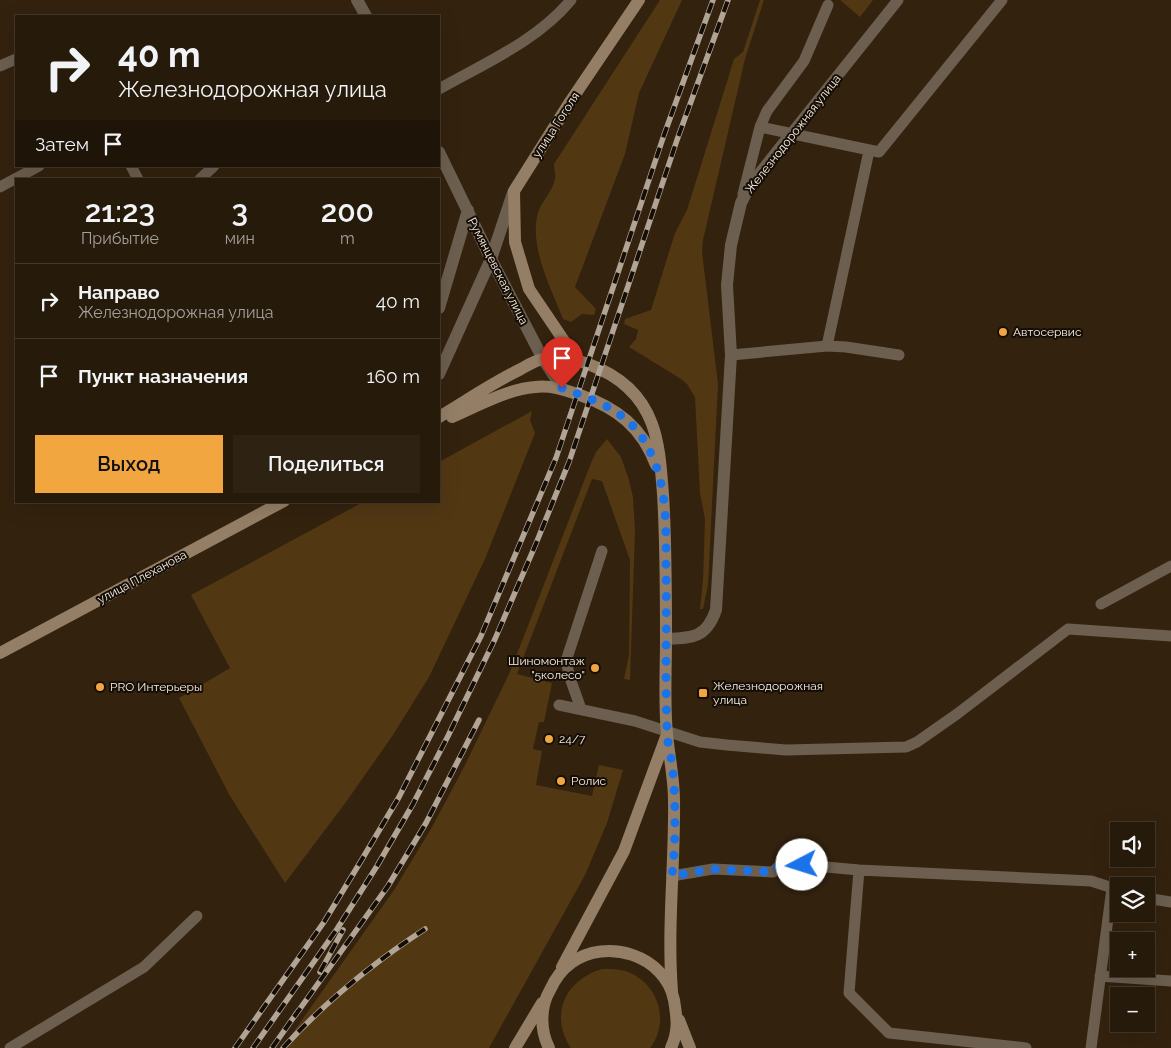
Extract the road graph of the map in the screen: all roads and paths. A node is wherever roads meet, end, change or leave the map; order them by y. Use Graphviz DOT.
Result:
graph roads {
  1 [pos="357,0"];
  2 [pos="571,0"];
  3 [pos="639,0"];
  4 [pos="898,0"];
  5 [pos="1002,0"];
  6 [pos="828,5"];
  7 [pos="365,15"];
  8 [pos="15,59"];
  9 [pos="0,66"];
  10 [pos="440,88"];
  11 [pos="760,127"];
  12 [pos="791,134"];
  13 [pos="870,151"];
  14 [pos="440,154"];
  15 [pos="37,167"];
  16 [pos="213,167"];
  17 [pos="17,178"];
  18 [pos="201,178"];
  19 [pos="15,179"];
  20 [pos="0,187"];
  21 [pos="514,191"];
  22 [pos="741,203"];
  23 [pos="468,210"];
  24 [pos="491,259"];
  25 [pos="440,305"];
  26 [pos="827,346"];
  27 [pos="731,355"];
  28 [pos="898,355"];
  29 [pos="543,359"];
  30 [pos="578,360"];
  31 [pos="440,372"];
  32 [pos="562,388"];
  33 [pos="440,417"];
  34 [pos="440,422"];
  35 [pos="663,489"];
  36 [pos="280,503"];
  37 [pos="602,551"];
  38 [pos="1171,566"];
  39 [pos="1102,604"];
  40 [pos="1171,636"];
  41 [pos="666,638"];
  42 [pos="0,652"];
  43 [pos="559,705"];
  44 [pos="581,709"];
  45 [pos="667,733"];
  46 [pos="859,870"];
  47 [pos="672,876"];
  48 [pos="1110,887"];
  49 [pos="1155,899"];
  50 [pos="1171,902"];
  51 [pos="197,916"];
  52 [pos="1110,918"];
  53 [pos="558,975"];
  54 [pos="1100,976"];
  55 [pos="1171,981"];
  56 [pos="672,991"];
  57 [pos="546,997"];
  58 [pos="678,1015"];
  59 [pos="10,1048"];
  60 [pos="515,1048"];
  61 [pos="549,1048"];
  62 [pos="671,1048"];
  63 [pos="690,1048"];
  64 [pos="1026,1048"];
  65 [pos="1091,1048"];
  1 -- 7 [label="street"];
  2 -- 10 [label="lane"];
  3 -- 21 [label="main road, улица Гоголя"];
  4 -- 12 [label="lane, Железнодорожная улица"];
  5 -- 13 [label="lane"];
  6 -- 11 [label="lane"];
  8 -- 9 [label="lane"];
  11 -- 12 [label="lane"];
  11 -- 22 [label="lane"];
  12 -- 13 [label="lane"];
  12 -- 22 [label="street, Железнодорожная улица"];
  13 -- 26 [label="lane"];
  14 -- 23 [label="street, Румянцевская улица"];
  15 -- 17 [label="lane"];
  16 -- 18 [label="lane"];
  19 -- 20 [label="lane"];
  21 -- 24 [label="street, улица Гоголя"];
  21 -- 30 [label="main road, Румянцевская улица"];
  22 -- 27 [label="street, Железнодорожная улица"];
  23 -- 24 [label="street, Румянцевская улица"];
  23 -- 25 [label="street"];
  24 -- 29 [label="street, Румянцевская улица"];
  24 -- 31 [label="street, улица Гоголя"];
  26 -- 27 [label="lane"];
  26 -- 28 [label="lane"];
  27 -- 41 [label="street, Железнодорожная улица"];
  29 -- 30 [label="main road"];
  29 -- 32 [label="street, Румянцевская улица"];
  29 -- 33 [label="main road"];
  30 -- 35 [label="main road"];
  32 -- 34 [label="main road"];
  32 -- 35 [label="main road"];
  35 -- 41 [label="main road"];
  36 -- 42 [label="main road, улица Плеханова"];
  37 -- 44 [label="lane"];
  38 -- 39 [label="lane"];
  40 -- 45 [label="lane"];
  41 -- 45 [label="main road"];
  43 -- 44 [label="lane"];
  44 -- 45 [label="lane"];
  45 -- 47 [label="main road"];
  45 -- 53 [label="main road"];
  46 -- 47 [label="lane"];
  46 -- 48 [label="lane"];
  46 -- 64 [label="lane"];
  47 -- 56 [label="main road"];
  49 -- 50 [label="lane"];
  51 -- 59 [label="lane"];
  52 -- 54 [label="lane"];
  53 -- 56 [label="main road"];
  53 -- 57 [label="main road"];
  54 -- 55 [label="lane"];
  54 -- 65 [label="lane"];
  56 -- 58 [label="main road"];
  57 -- 60 [label="main road"];
  57 -- 61 [label="main road"];
  58 -- 62 [label="main road"];
  58 -- 63 [label="main road"];
}
